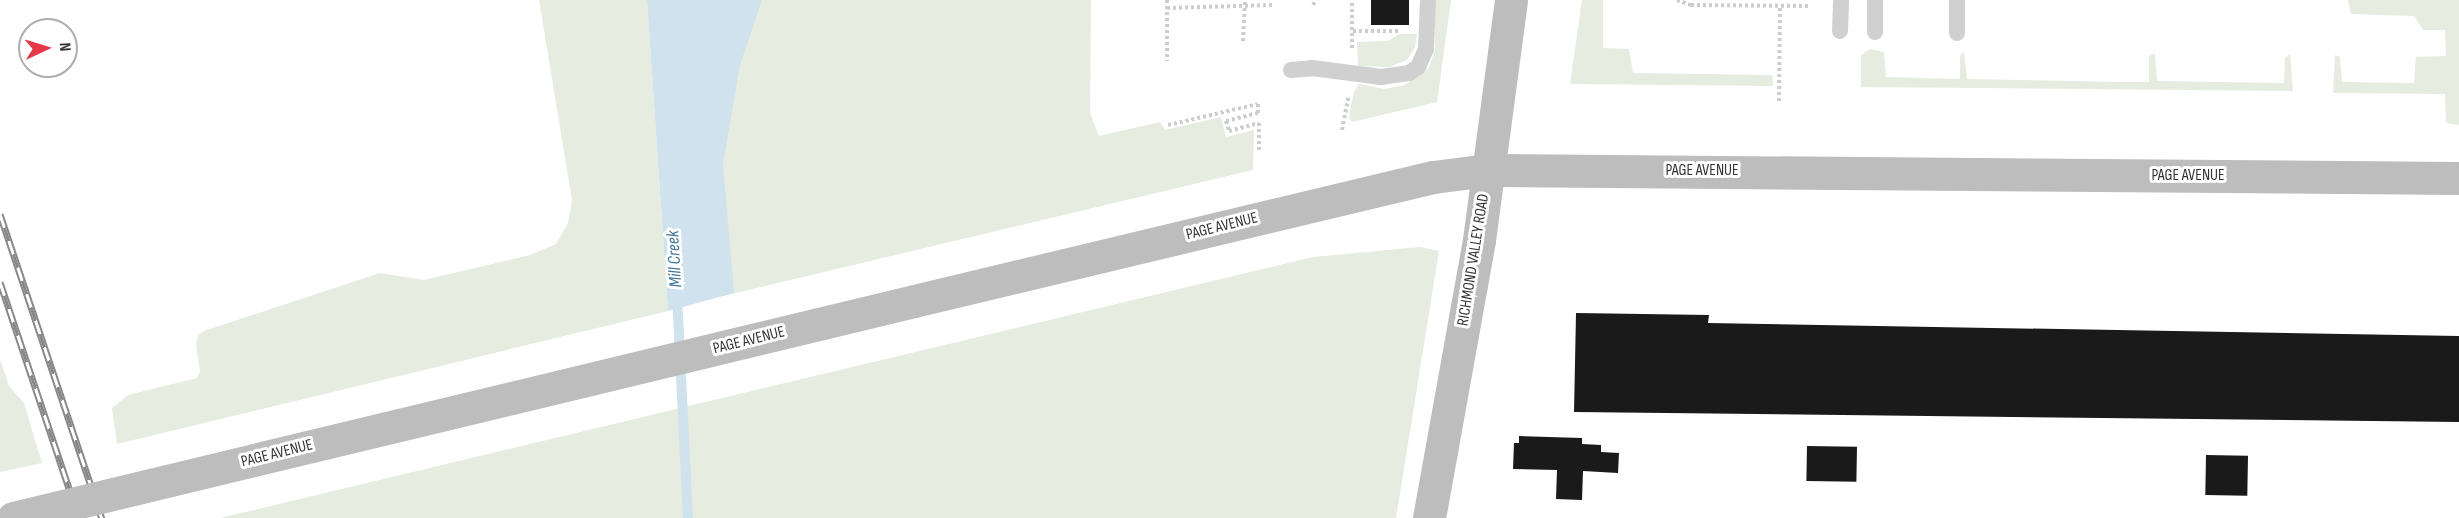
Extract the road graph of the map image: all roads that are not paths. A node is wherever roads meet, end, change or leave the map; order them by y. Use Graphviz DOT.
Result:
graph roads {
  1 [pos="1428,0"];
  2 [pos="1511,0"];
  3 [pos="1841,0"];
  4 [pos="1875,0"];
  5 [pos="1957,0"];
  6 [pos="1840,32"];
  7 [pos="1875,32"];
  8 [pos="1957,33"];
  9 [pos="1290,70"];
  10 [pos="1488,170"];
  11 [pos="2459,178"];
  12 [pos="13,518"];
  13 [pos="1429,518"];
  1 -- 9 [label="lane"];
  2 -- 10 [label="street, RICHMOND VALLEY ROAD"];
  3 -- 6 [label="lane"];
  4 -- 7 [label="lane"];
  5 -- 8 [label="lane"];
  10 -- 11 [label="street, PAGE AVENUE"];
  10 -- 12 [label="street, PAGE AVENUE, bridge"];
  10 -- 13 [label="street, RICHMOND VALLEY ROAD"];
}
